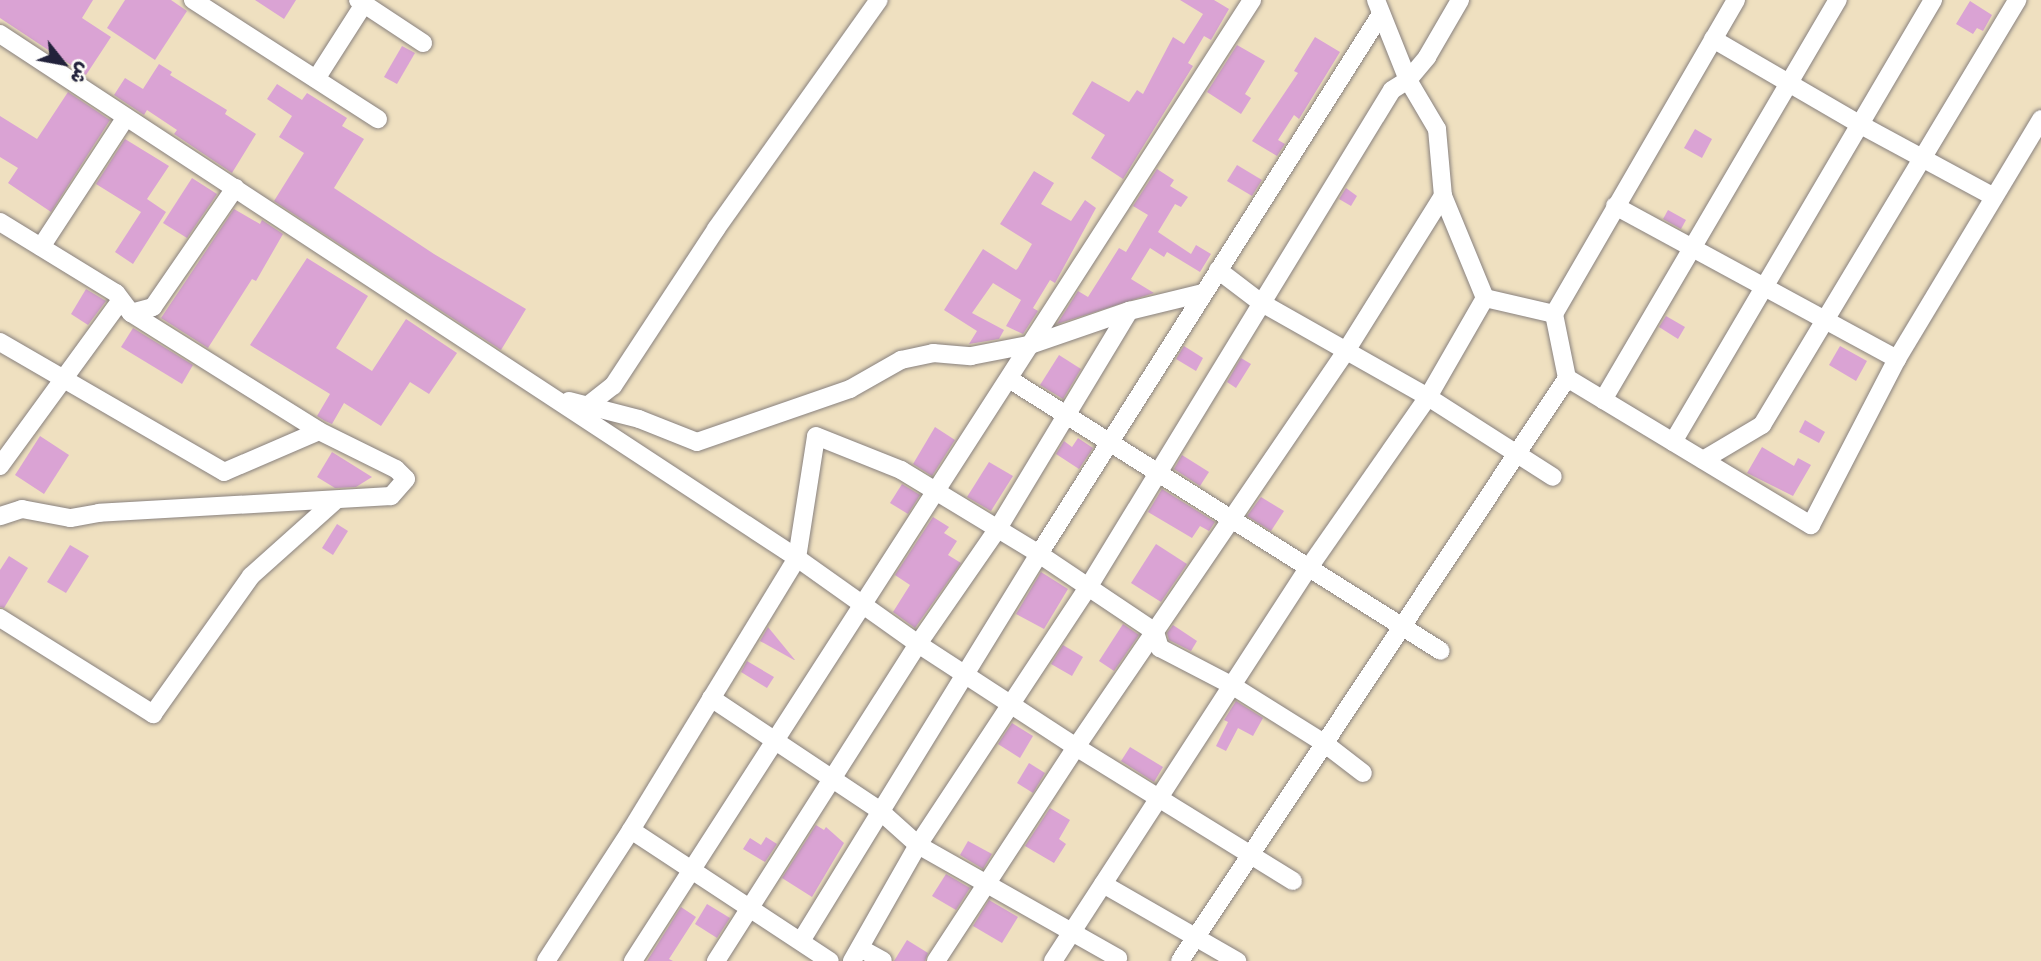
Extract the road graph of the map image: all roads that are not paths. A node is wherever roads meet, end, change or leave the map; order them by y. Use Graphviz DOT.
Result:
graph roads {
  1 [pos="193,0"];
  2 [pos="879,0"];
  3 [pos="1252,0"];
  4 [pos="1460,0"];
  5 [pos="1736,0"];
  6 [pos="1838,0"];
  7 [pos="1933,0"];
  8 [pos="2017,0"];
  9 [pos="361,2"];
  10 [pos="1379,7"];
  11 [pos="0,34"];
  12 [pos="1713,38"];
  13 [pos="423,43"];
  14 [pos="316,79"];
  15 [pos="1408,80"];
  16 [pos="1788,81"];
  17 [pos="126,117"];
  18 [pos="378,119"];
  19 [pos="2041,119"];
  20 [pos="1861,125"];
  21 [pos="1923,158"];
  22 [pos="235,188"];
  23 [pos="1443,196"];
  24 [pos="1994,197"];
  25 [pos="1615,206"];
  26 [pos="0,222"];
  27 [pos="41,247"];
  28 [pos="1691,247"];
  29 [pos="1218,270"];
  30 [pos="1765,288"];
  31 [pos="1203,293"];
  32 [pos="1485,298"];
  33 [pos="1260,302"];
  34 [pos="126,306"];
  35 [pos="1129,311"];
  36 [pos="1555,314"];
  37 [pos="1823,319"];
  38 [pos="0,342"];
  39 [pos="1032,344"];
  40 [pos="1346,351"];
  41 [pos="1897,359"];
  42 [pos="66,378"];
  43 [pos="1009,379"];
  44 [pos="1567,379"];
  45 [pos="1428,397"];
  46 [pos="556,398"];
  47 [pos="1603,400"];
  48 [pos="587,406"];
  49 [pos="1069,415"];
  50 [pos="319,431"];
  51 [pos="1109,442"];
  52 [pos="1673,442"];
  53 [pos="1517,454"];
  54 [pos="1703,460"];
  55 [pos="0,466"];
  56 [pos="1157,473"];
  57 [pos="1553,477"];
  58 [pos="933,491"];
  59 [pos="335,500"];
  60 [pos="0,516"];
  61 [pos="1231,518"];
  62 [pos="997,530"];
  63 [pos="1039,554"];
  64 [pos="797,558"];
  65 [pos="1310,566"];
  66 [pos="1089,586"];
  67 [pos="862,602"];
  68 [pos="0,618"];
  69 [pos="1402,626"];
  70 [pos="1155,632"];
  71 [pos="918,644"];
  72 [pos="1441,651"];
  73 [pos="965,675"];
  74 [pos="1233,686"];
  75 [pos="711,698"];
  76 [pos="1011,705"];
  77 [pos="776,739"];
  78 [pos="1324,743"];
  79 [pos="1076,747"];
  80 [pos="1363,774"];
  81 [pos="832,778"];
  82 [pos="1160,800"];
  83 [pos="879,810"];
  84 [pos="631,830"];
  85 [pos="918,845"];
  86 [pos="1251,854"];
  87 [pos="692,871"];
  88 [pos="1293,881"];
  89 [pos="986,884"];
  90 [pos="1103,884"];
  91 [pos="750,908"];
  92 [pos="1070,933"];
  93 [pos="1195,938"];
  94 [pos="801,941"];
  95 [pos="856,955"];
  96 [pos="1118,958"];
  97 [pos="546,961"];
  98 [pos="634,961"];
  99 [pos="716,961"];
  100 [pos="830,961"];
  101 [pos="883,961"];
  102 [pos="936,961"];
  103 [pos="1053,961"];
  104 [pos="1180,961"];
  105 [pos="1237,961"];
  1 -- 14 [label="street"];
  2 -- 48 [label="street"];
  3 -- 39 [label="street"];
  4 -- 15 [label="street"];
  5 -- 12 [label="street"];
  6 -- 16 [label="street"];
  7 -- 20 [label="street"];
  8 -- 21 [label="street"];
  9 -- 13 [label="street"];
  9 -- 14 [label="street"];
  10 -- 15 [label="street"];
  10 -- 29 [label="street"];
  11 -- 17 [label="street"];
  12 -- 16 [label="street"];
  12 -- 25 [label="street"];
  14 -- 18 [label="street"];
  15 -- 23 [label="street"];
  15 -- 33 [label="street"];
  16 -- 20 [label="street"];
  16 -- 28 [label="street"];
  17 -- 22 [label="street"];
  17 -- 27 [label="street"];
  19 -- 24 [label="street"];
  20 -- 21 [label="street"];
  20 -- 30 [label="street"];
  21 -- 24 [label="street"];
  21 -- 37 [label="street"];
  22 -- 34 [label="street"];
  22 -- 46 [label="street"];
  23 -- 32 [label="street"];
  23 -- 40 [label="street"];
  24 -- 41 [label="street"];
  25 -- 28 [label="street"];
  25 -- 36 [label="street"];
  26 -- 27 [label="street"];
  27 -- 34 [label="street"];
  28 -- 30 [label="street"];
  28 -- 47 [label="street"];
  29 -- 31 [label="street"];
  29 -- 33 [label="street"];
  30 -- 37 [label="street"];
  30 -- 52 [label="street"];
  31 -- 35 [label="street"];
  31 -- 51 [label="street"];
  32 -- 36 [label="street"];
  32 -- 45 [label="street"];
  33 -- 40 [label="street"];
  33 -- 56 [label="street"];
  34 -- 42 [label="street"];
  34 -- 50 [label="street"];
  35 -- 39 [label="street"];
  35 -- 49 [label="street"];
  36 -- 44 [label="street"];
  37 -- 41 [label="street"];
  37 -- 54 [label="street"];
  38 -- 42 [label="street"];
  39 -- 43 [label="street"];
  39 -- 48 [label="street"];
  40 -- 45 [label="street"];
  40 -- 61 [label="street"];
  41 -- 54 [label="street"];
  42 -- 50 [label="street"];
  42 -- 55 [label="street"];
  43 -- 49 [label="street"];
  43 -- 58 [label="street"];
  44 -- 47 [label="street"];
  44 -- 53 [label="street"];
  45 -- 53 [label="street"];
  45 -- 65 [label="street"];
  46 -- 48 [label="street"];
  46 -- 64 [label="street"];
  47 -- 52 [label="street"];
  49 -- 51 [label="street"];
  49 -- 62 [label="street"];
  50 -- 59 [label="street"];
  51 -- 56 [label="street"];
  51 -- 63 [label="street"];
  52 -- 54 [label="street"];
  53 -- 57 [label="street"];
  53 -- 69 [label="street"];
  56 -- 61 [label="street"];
  56 -- 66 [label="street"];
  58 -- 62 [label="street"];
  58 -- 64 [label="street"];
  58 -- 67 [label="street"];
  59 -- 60 [label="street"];
  59 -- 68 [label="street"];
  61 -- 65 [label="street"];
  61 -- 70 [label="street"];
  62 -- 63 [label="street"];
  62 -- 71 [label="street"];
  63 -- 66 [label="street"];
  63 -- 73 [label="street"];
  64 -- 67 [label="street"];
  64 -- 75 [label="street"];
  65 -- 69 [label="street"];
  65 -- 74 [label="street"];
  66 -- 70 [label="street"];
  66 -- 76 [label="street"];
  67 -- 71 [label="street"];
  67 -- 77 [label="street"];
  69 -- 72 [label="street"];
  69 -- 78 [label="street"];
  70 -- 74 [label="street"];
  70 -- 79 [label="street"];
  71 -- 73 [label="street"];
  71 -- 81 [label="street"];
  73 -- 76 [label="street"];
  73 -- 83 [label="street"];
  74 -- 78 [label="street"];
  74 -- 82 [label="street"];
  75 -- 77 [label="street"];
  75 -- 84 [label="street"];
  76 -- 79 [label="street"];
  76 -- 85 [label="street"];
  77 -- 81 [label="street"];
  77 -- 87 [label="street"];
  78 -- 80 [label="street"];
  78 -- 86 [label="street"];
  79 -- 82 [label="street"];
  79 -- 89 [label="street"];
  81 -- 83 [label="street"];
  81 -- 91 [label="street"];
  82 -- 86 [label="street"];
  82 -- 90 [label="street"];
  83 -- 85 [label="street"];
  83 -- 94 [label="street"];
  84 -- 87 [label="street"];
  84 -- 97 [label="street"];
  85 -- 89 [label="street"];
  85 -- 95 [label="street"];
  86 -- 88 [label="street"];
  86 -- 93 [label="street"];
  87 -- 91 [label="street"];
  87 -- 98 [label="street"];
  89 -- 92 [label="street"];
  89 -- 102 [label="street"];
  90 -- 92 [label="street"];
  90 -- 93 [label="street"];
  91 -- 94 [label="street"];
  91 -- 99 [label="street"];
  92 -- 96 [label="street"];
  92 -- 103 [label="street"];
  93 -- 104 [label="street"];
  93 -- 105 [label="street"];
  94 -- 100 [label="street"];
  95 -- 101 [label="street"];
}
